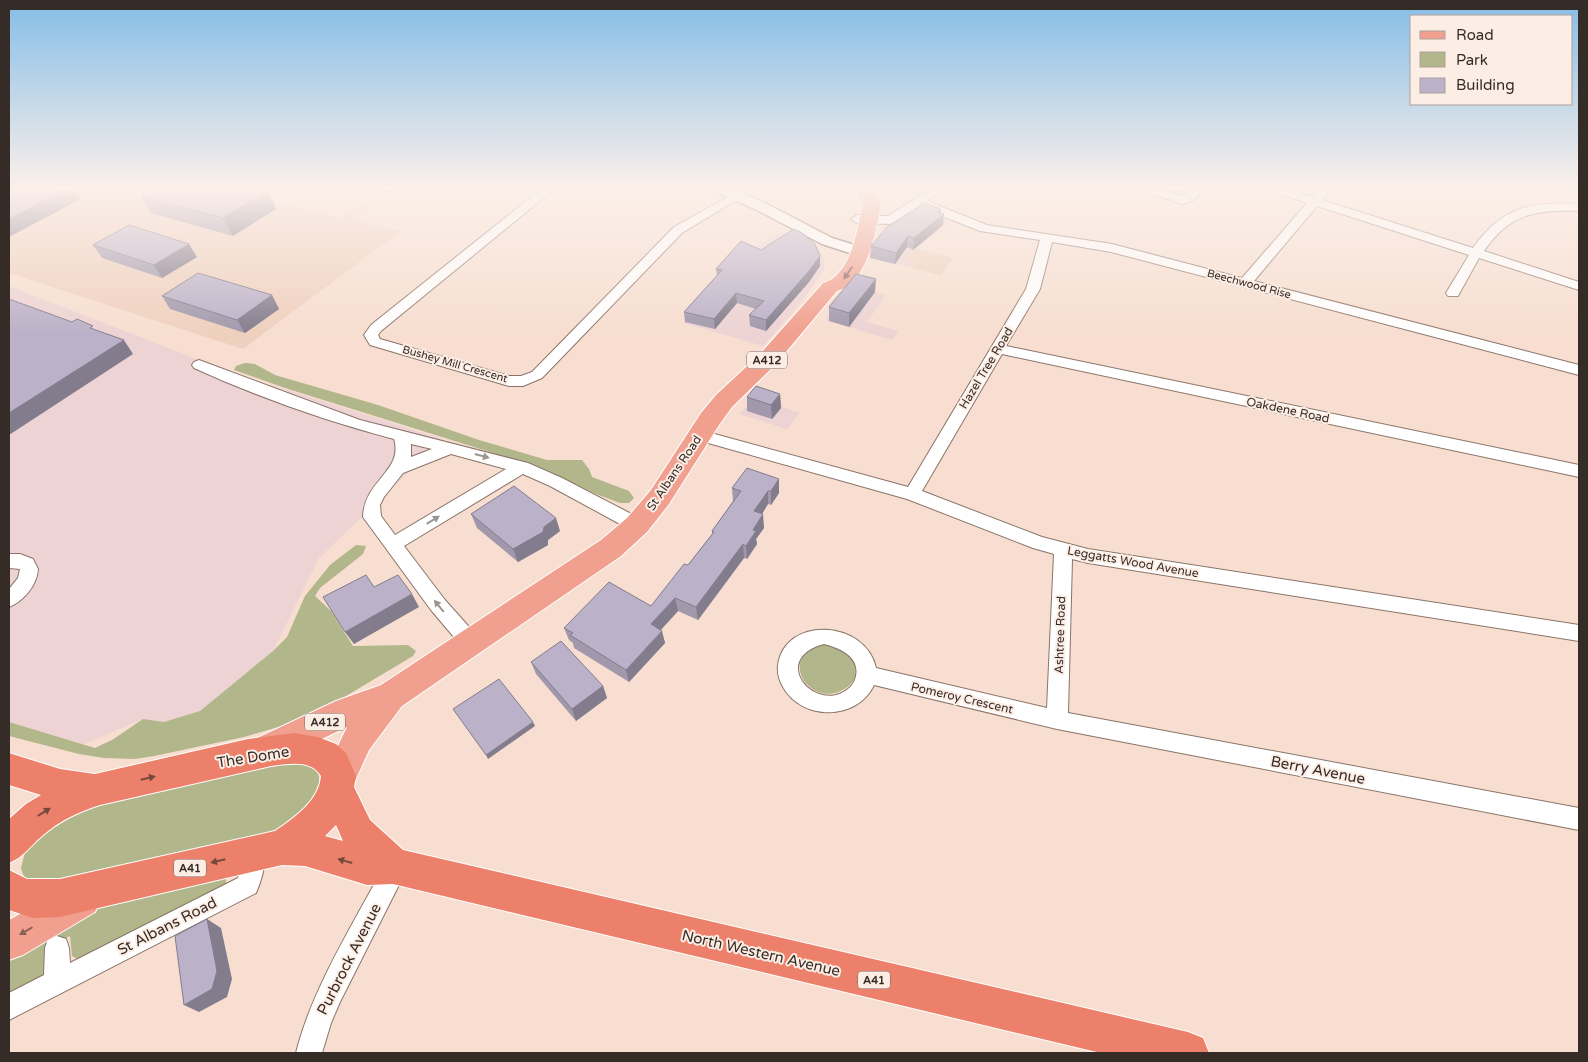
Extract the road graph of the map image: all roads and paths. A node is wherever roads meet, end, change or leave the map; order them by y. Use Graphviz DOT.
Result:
graph roads {
  1 [pos="859,235"];
  2 [pos="491,236"];
  3 [pos="673,236"];
  4 [pos="816,236"];
  5 [pos="856,236"];
  6 [pos="1037,236"];
  7 [pos="1285,236"];
  8 [pos="1422,236"];
  9 [pos="1487,236"];
  10 [pos="1047,237"];
  11 [pos="1476,253"];
  12 [pos="1246,283"];
  13 [pos="1579,286"];
  14 [pos="1453,293"];
  15 [pos="998,349"];
  16 [pos="200,365"];
  17 [pos="1579,370"];
  18 [pos="700,435"];
  19 [pos="401,436"];
  20 [pos="452,448"];
  21 [pos="522,467"];
  22 [pos="399,468"];
  23 [pos="1579,471"];
  24 [pos="912,494"];
  25 [pos="637,525"];
  26 [pos="392,545"];
  27 [pos="1063,550"];
  28 [pos="9,561"];
  29 [pos="9,599"];
  30 [pos="1579,633"];
  31 [pos="471,643"];
  32 [pos="867,676"];
  33 [pos="391,696"];
  34 [pos="1057,720"];
  35 [pos="261,752"];
  36 [pos="9,769"];
  37 [pos="338,784"];
  38 [pos="100,789"];
  39 [pos="1579,819"];
  40 [pos="9,845"];
  41 [pos="268,850"];
  42 [pos="394,867"];
  43 [pos="9,889"];
  44 [pos="98,890"];
  45 [pos="9,941"];
  46 [pos="57,948"];
  47 [pos="57,982"];
  48 [pos="9,1007"];
  49 [pos="309,1053"];
  50 [pos="1188,1053"];
  1 -- 18 [label="main road, St Albans Road / A412"];
  2 -- 3 [label="street, Bushey Mill Crescent"];
  4 -- 5 [label="street"];
  6 -- 10 [label="street, Beechwood Rise"];
  7 -- 12 [label="street"];
  8 -- 11 [label="street"];
  9 -- 11 [label="street"];
  10 -- 12 [label="street, Beechwood Rise"];
  10 -- 15 [label="street, Hazel Tree Road"];
  11 -- 13 [label="street"];
  11 -- 14 [label="street"];
  12 -- 17 [label="street, Beechwood Rise"];
  15 -- 23 [label="street, Oakdene Road"];
  15 -- 24 [label="street, Hazel Tree Road"];
  16 -- 19 [label="street"];
  18 -- 24 [label="street, Leggatts Wood Avenue"];
  18 -- 25 [label="main road, St Albans Road / A412"];
  19 -- 20 [label="street"];
  19 -- 22 [label="street"];
  20 -- 21 [label="street, one-way"];
  20 -- 22 [label="street"];
  21 -- 25 [label="street"];
  26 -- 21 [label="street, one-way"];
  22 -- 26 [label="street"];
  24 -- 27 [label="street, Leggatts Wood Avenue"];
  25 -- 31 [label="main road, St Albans Road / A412"];
  31 -- 26 [label="street, one-way"];
  27 -- 30 [label="street, Leggatts Wood Avenue"];
  27 -- 34 [label="street, Ashtree Road"];
  28 -- 29 [label="street"];
  31 -- 33 [label="main road, St Albans Road / A412"];
  32 -- 34 [label="street, Pomeroy Crescent"];
  33 -- 35 [label="main road, St Albans Road / A412"];
  33 -- 37 [label="main road, St Albans Road / A412"];
  34 -- 39 [label="street, Berry Avenue"];
  35 -- 37 [label="highway, The Dome"];
  38 -- 35 [label="highway, The Dome, one-way"];
  36 -- 38 [label="highway"];
  37 -- 41 [label="highway, A41"];
  37 -- 42 [label="highway"];
  40 -- 38 [label="highway, The Dome, one-way"];
  42 -- 41 [label="highway, North Western Avenue / A41, one-way"];
  41 -- 44 [label="highway, A41, one-way"];
  41 -- 47 [label="street, St Albans Road"];
  42 -- 49 [label="street, Purbrock Avenue"];
  42 -- 50 [label="highway, North Western Avenue / A41"];
  43 -- 44 [label="highway, A41"];
  44 -- 45 [label="main road, one-way"];
  46 -- 47 [label="street"];
  47 -- 48 [label="street, St Albans Road"];
}
